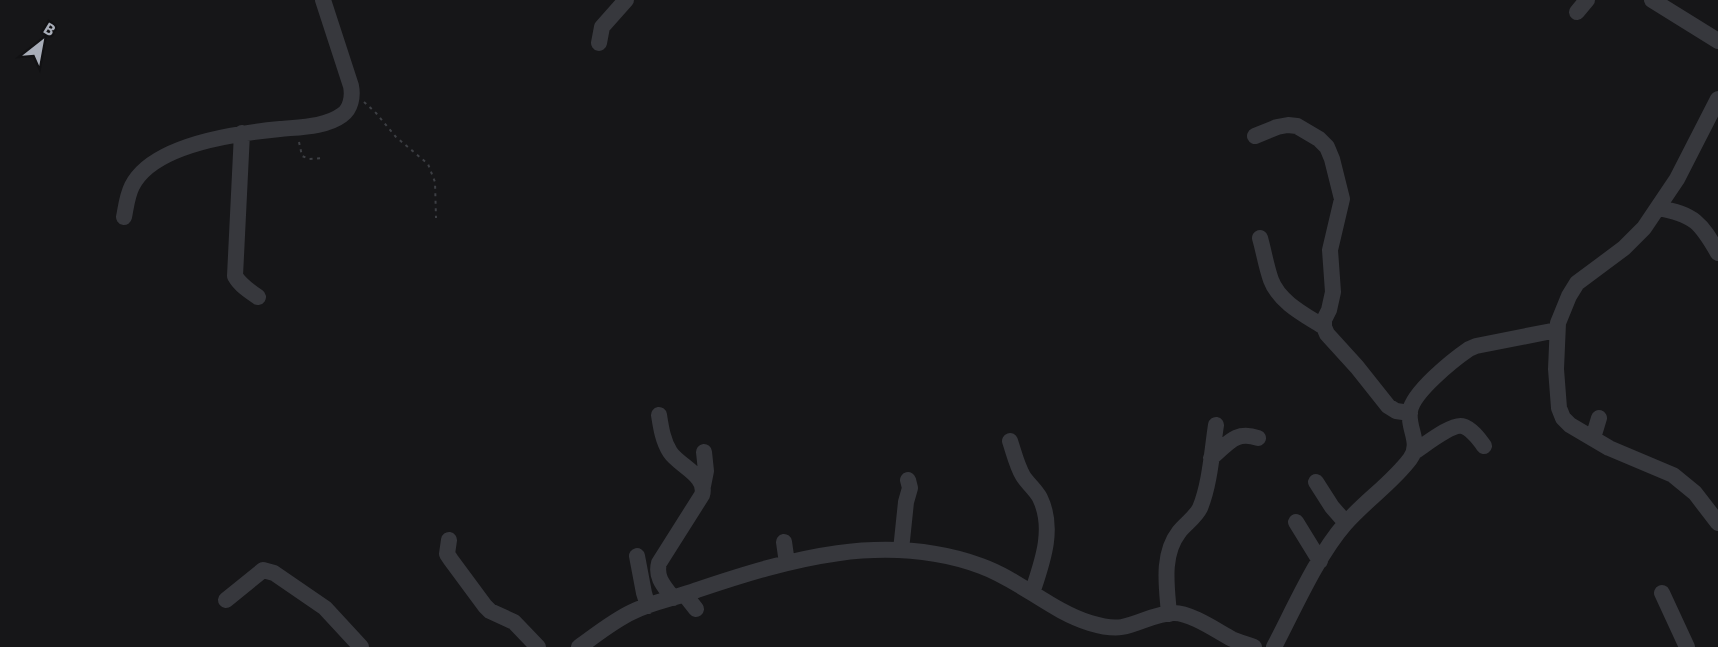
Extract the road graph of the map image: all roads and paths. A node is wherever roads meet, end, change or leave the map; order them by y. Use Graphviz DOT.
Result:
graph roads {
  1 [pos="323,0"];
  2 [pos="626,0"];
  3 [pos="1652,0"];
  4 [pos="1718,41"];
  5 [pos="599,43"];
  6 [pos="352,93"];
  7 [pos="1716,103"];
  8 [pos="296,127"];
  9 [pos="242,134"];
  10 [pos="1255,136"];
  11 [pos="324,158"];
  12 [pos="1658,208"];
  13 [pos="124,217"];
  14 [pos="436,218"];
  15 [pos="1260,238"];
  16 [pos="1718,253"];
  17 [pos="258,297"];
  18 [pos="1324,327"];
  19 [pos="1557,330"];
  20 [pos="1410,413"];
  21 [pos="659,415"];
  22 [pos="1599,418"];
  23 [pos="1216,425"];
  24 [pos="1258,438"];
  25 [pos="1593,438"];
  26 [pos="1010,441"];
  27 [pos="1484,446"];
  28 [pos="704,452"];
  29 [pos="1414,452"];
  30 [pos="1211,458"];
  31 [pos="908,480"];
  32 [pos="1316,482"];
  33 [pos="703,486"];
  34 [pos="1296,522"];
  35 [pos="1346,523"];
  36 [pos="1718,524"];
  37 [pos="449,540"];
  38 [pos="784,542"];
  39 [pos="901,550"];
  40 [pos="637,556"];
  41 [pos="1320,561"];
  42 [pos="787,563"];
  43 [pos="1032,593"];
  44 [pos="1662,593"];
  45 [pos="679,597"];
  46 [pos="226,600"];
  47 [pos="648,606"];
  48 [pos="696,609"];
  49 [pos="1169,614"];
  50 [pos="361,647"];
  51 [pos="538,647"];
  52 [pos="579,647"];
  53 [pos="1254,647"];
  54 [pos="1274,647"];
  55 [pos="1687,647"];
  1 -- 6 [label="street"];
  2 -- 5 [label="street"];
  3 -- 4 [label="street"];
  6 -- 8 [label="street"];
  6 -- 14 [label="path"];
  7 -- 12 [label="street"];
  8 -- 9 [label="street"];
  8 -- 11 [label="path"];
  9 -- 13 [label="street"];
  9 -- 17 [label="street"];
  10 -- 18 [label="street"];
  12 -- 16 [label="street"];
  12 -- 19 [label="street"];
  15 -- 18 [label="street"];
  18 -- 20 [label="street"];
  19 -- 20 [label="street"];
  19 -- 25 [label="street"];
  20 -- 29 [label="street"];
  21 -- 33 [label="street"];
  22 -- 25 [label="street"];
  23 -- 30 [label="street"];
  24 -- 30 [label="street"];
  25 -- 36 [label="street"];
  26 -- 43 [label="street"];
  27 -- 29 [label="street"];
  28 -- 33 [label="street"];
  29 -- 35 [label="street"];
  30 -- 49 [label="street"];
  31 -- 39 [label="street"];
  32 -- 35 [label="street"];
  33 -- 45 [label="street"];
  34 -- 41 [label="street"];
  35 -- 41 [label="street"];
  37 -- 51 [label="street"];
  38 -- 42 [label="street"];
  39 -- 42 [label="street"];
  39 -- 43 [label="street"];
  40 -- 47 [label="street"];
  41 -- 54 [label="street"];
  42 -- 45 [label="street"];
  43 -- 49 [label="street"];
  44 -- 55 [label="street"];
  45 -- 47 [label="street"];
  45 -- 48 [label="street"];
  46 -- 50 [label="street"];
  47 -- 52 [label="street"];
  49 -- 53 [label="street"];
}
